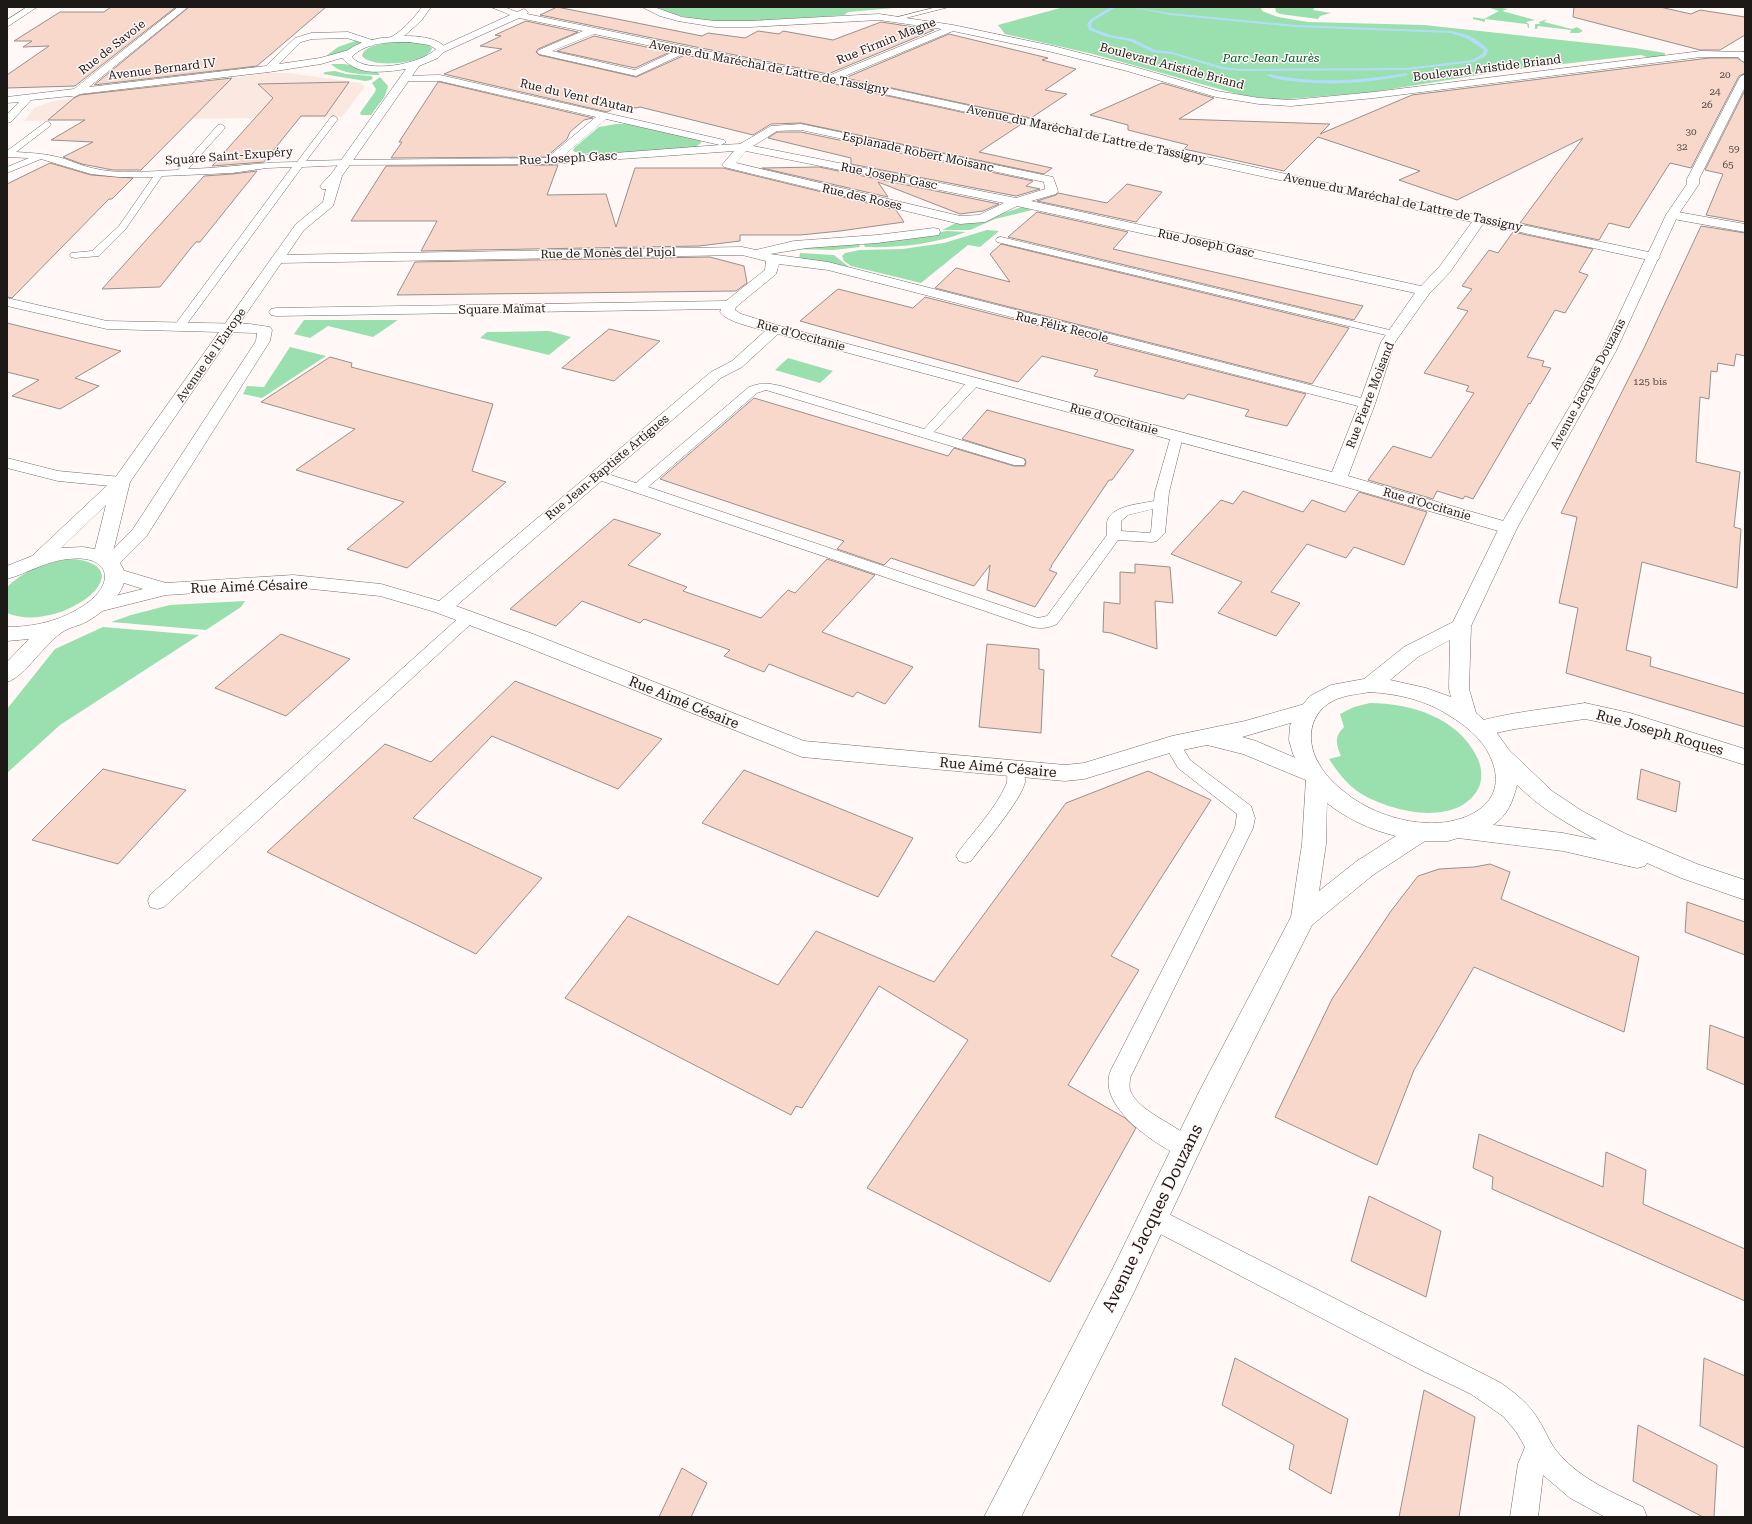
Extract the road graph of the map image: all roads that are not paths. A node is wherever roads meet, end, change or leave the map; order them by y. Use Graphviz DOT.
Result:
graph roads {
  1 [pos="33,7"];
  2 [pos="184,7"];
  3 [pos="426,7"];
  4 [pos="494,7"];
  5 [pos="646,7"];
  6 [pos="946,7"];
  7 [pos="530,10"];
  8 [pos="518,15"];
  9 [pos="894,19"];
  10 [pos="418,20"];
  11 [pos="7,24"];
  12 [pos="953,28"];
  13 [pos="592,30"];
  14 [pos="416,39"];
  15 [pos="463,39"];
  16 [pos="394,40"];
  17 [pos="431,42"];
  18 [pos="372,43"];
  19 [pos="441,50"];
  20 [pos="684,50"];
  21 [pos="1744,56"];
  22 [pos="351,58"];
  23 [pos="415,64"];
  24 [pos="376,68"];
  25 [pos="269,69"];
  26 [pos="1745,77"];
  27 [pos="405,78"];
  28 [pos="829,78"];
  29 [pos="396,90"];
  30 [pos="74,94"];
  31 [pos="27,99"];
  32 [pos="7,100"];
  33 [pos="603,116"];
  34 [pos="334,119"];
  35 [pos="7,120"];
  36 [pos="47,124"];
  37 [pos="221,127"];
  38 [pos="743,147"];
  39 [pos="8,154"];
  40 [pos="40,156"];
  41 [pos="550,161"];
  42 [pos="345,163"];
  43 [pos="299,164"];
  44 [pos="7,170"];
  45 [pos="181,172"];
  46 [pos="160,174"];
  47 [pos="336,176"];
  48 [pos="316,195"];
  49 [pos="1016,202"];
  50 [pos="306,204"];
  51 [pos="1672,215"];
  52 [pos="1480,219"];
  53 [pos="300,227"];
  54 [pos="1745,228"];
  55 [pos="934,232"];
  56 [pos="1001,240"];
  57 [pos="756,254"];
  58 [pos="75,255"];
  59 [pos="1653,257"];
  60 [pos="278,259"];
  61 [pos="773,259"];
  62 [pos="1424,291"];
  63 [pos="7,302"];
  64 [pos="729,305"];
  65 [pos="276,312"];
  66 [pos="180,326"];
  67 [pos="231,327"];
  68 [pos="775,329"];
  69 [pos="1394,334"];
  70 [pos="974,382"];
  71 [pos="1367,404"];
  72 [pos="926,434"];
  73 [pos="1177,436"];
  74 [pos="1020,462"];
  75 [pos="7,463"];
  76 [pos="598,475"];
  77 [pos="1338,479"];
  78 [pos="121,482"];
  79 [pos="639,488"];
  80 [pos="1160,504"];
  81 [pos="1508,528"];
  82 [pos="1114,536"];
  83 [pos="39,559"];
  84 [pos="109,565"];
  85 [pos="7,573"];
  86 [pos="166,589"];
  87 [pos="94,607"];
  88 [pos="442,608"];
  89 [pos="468,618"];
  90 [pos="57,626"];
  91 [pos="1461,626"];
  92 [pos="7,634"];
  93 [pos="7,675"];
  94 [pos="1370,685"];
  95 [pos="1308,711"];
  96 [pos="1473,722"];
  97 [pos="1208,737"];
  98 [pos="1172,744"];
  99 [pos="1502,756"];
  100 [pos="1745,757"];
  101 [pos="1015,769"];
  102 [pos="1315,777"];
  103 [pos="1458,830"];
  104 [pos="1422,831"];
  105 [pos="965,856"];
  106 [pos="1689,871"];
  107 [pos="1745,890"];
  108 [pos="158,900"];
  109 [pos="1303,918"];
  110 [pos="1186,1148"];
  111 [pos="1153,1218"];
  112 [pos="1538,1447"];
  113 [pos="1002,1517"];
  114 [pos="1524,1517"];
  115 [pos="1633,1517"];
  1 -- 11 [label="street"];
  2 -- 30 [label="street, Rue de Savoie"];
  3 -- 10 [label="street"];
  4 -- 8 [label="street, Avenue du Maréchal de Lattre de Tassigny"];
  5 -- 9 [label="street, Boulevard Aristide Briand"];
  6 -- 9 [label="lane"];
  7 -- 8 [label="street, Avenue Bernard IV"];
  8 -- 13 [label="street, Avenue du Maréchal de Lattre de Tassigny"];
  8 -- 15 [label="street, Avenue Bernard IV"];
  9 -- 12 [label="street, Boulevard Aristide Briand"];
  10 -- 14 [label="street"];
  10 -- 16 [label="street"];
  12 -- 21 [label="street, Boulevard Aristide Briand"];
  12 -- 28 [label="street, Rue Firmin Magne"];
  13 -- 20 [label="street, Avenue du Maréchal de Lattre de Tassigny"];
  13 -- 20 [label="street"];
  14 -- 16 [label="street"];
  14 -- 17 [label="street"];
  15 -- 17 [label="street"];
  15 -- 19 [label="street, Avenue Bernard IV"];
  16 -- 18 [label="street"];
  17 -- 19 [label="street"];
  18 -- 22 [label="street"];
  18 -- 25 [label="street"];
  19 -- 23 [label="street, Avenue Bernard IV"];
  20 -- 28 [label="street, Avenue du Maréchal de Lattre de Tassigny"];
  22 -- 24 [label="street, Avenue Bernard IV"];
  22 -- 25 [label="street, Avenue Bernard IV"];
  23 -- 24 [label="street, Avenue Bernard IV"];
  23 -- 27 [label="street, Avenue de l'Europe"];
  24 -- 29 [label="street"];
  25 -- 30 [label="street, Avenue Bernard IV"];
  26 -- 51 [label="street, Avenue Jacques Douzans"];
  27 -- 29 [label="street, Avenue de l'Europe"];
  27 -- 33 [label="street, Rue du Vent d'Autan"];
  28 -- 52 [label="street, Avenue du Maréchal de Lattre de Tassigny"];
  29 -- 42 [label="street, Avenue de l'Europe"];
  30 -- 31 [label="street, Avenue Bernard IV"];
  31 -- 32 [label="street, Avenue Bernard IV"];
  31 -- 35 [label="street"];
  33 -- 38 [label="street, Rue du Vent d'Autan"];
  33 -- 41 [label="street"];
  34 -- 43 [label="lane"];
  36 -- 39 [label="lane, Square Saint-Exupéry"];
  37 -- 45 [label="lane"];
  38 -- 41 [label="street, Rue Joseph Gasc"];
  38 -- 49 [label="street, Rue Joseph Gasc"];
  38 -- 49 [label="street, Rue des Roses"];
  38 -- 49 [label="street, Esplanade Robert Moisanc"];
  39 -- 40 [label="lane, Square Saint-Exupéry"];
  40 -- 44 [label="lane"];
  40 -- 46 [label="lane, Square Saint-Exupéry"];
  41 -- 42 [label="street, Rue Joseph Gasc"];
  42 -- 43 [label="lane, Square Saint-Exupéry"];
  42 -- 47 [label="street, Avenue de l'Europe"];
  43 -- 45 [label="lane, Square Saint-Exupéry"];
  43 -- 66 [label="lane"];
  45 -- 46 [label="lane, Square Saint-Exupéry"];
  46 -- 58 [label="lane, Square Saint-Exupéry"];
  47 -- 48 [label="street, Avenue de l'Europe"];
  47 -- 53 [label="street, Avenue de l'Europe"];
  49 -- 62 [label="street, Rue Joseph Gasc"];
  50 -- 53 [label="street, Avenue de l'Europe"];
  51 -- 54 [label="street"];
  51 -- 59 [label="street, Avenue Jacques Douzans"];
  52 -- 59 [label="street, Avenue du Maréchal de Lattre de Tassigny"];
  52 -- 62 [label="street, Rue Pierre Moisand"];
  53 -- 60 [label="street, Avenue de l'Europe"];
  55 -- 57 [label="street, Rue de Monès del Pujol"];
  56 -- 69 [label="lane"];
  57 -- 60 [label="street, Rue de Monès del Pujol"];
  57 -- 61 [label="street, Rue Félix Recole"];
  59 -- 81 [label="street, Avenue Jacques Douzans"];
  60 -- 67 [label="street, Avenue de l'Europe"];
  61 -- 64 [label="street"];
  61 -- 71 [label="street, Rue Félix Recole"];
  62 -- 69 [label="street, Rue Pierre Moisand"];
  63 -- 66 [label="street"];
  64 -- 65 [label="street, Square Maïmat"];
  64 -- 68 [label="street, Rue d'Occitanie"];
  66 -- 67 [label="street"];
  67 -- 78 [label="street, Avenue de l'Europe"];
  67 -- 84 [label="street"];
  68 -- 70 [label="street, Rue d'Occitanie"];
  68 -- 76 [label="street, Rue Jean-Baptiste Artigues"];
  69 -- 71 [label="street, Rue Pierre Moisand"];
  70 -- 72 [label="lane"];
  70 -- 73 [label="street, Rue d'Occitanie"];
  71 -- 77 [label="street, Rue Pierre Moisand"];
  72 -- 74 [label="lane"];
  72 -- 79 [label="lane"];
  73 -- 77 [label="street, Rue d'Occitanie"];
  73 -- 80 [label="lane"];
  75 -- 78 [label="street"];
  76 -- 79 [label="lane"];
  76 -- 88 [label="street, Rue Jean-Baptiste Artigues"];
  77 -- 81 [label="street, Rue d'Occitanie"];
  78 -- 83 [label="street, Avenue de l'Europe"];
  78 -- 84 [label="street, Avenue de l'Europe"];
  79 -- 82 [label="lane"];
  80 -- 82 [label="lane"];
  80 -- 82 [label="lane"];
  81 -- 91 [label="street, Avenue Jacques Douzans"];
  83 -- 84 [label="street, Rue Aimé Césaire"];
  83 -- 85 [label="street"];
  84 -- 86 [label="street, Rue Aimé Césaire"];
  84 -- 87 [label="street, Avenue de l'Europe"];
  86 -- 87 [label="street, Rue Aimé Césaire"];
  86 -- 88 [label="street, Rue Aimé Césaire"];
  87 -- 90 [label="street"];
  88 -- 89 [label="street, Rue Aimé Césaire"];
  89 -- 101 [label="street, Rue Aimé Césaire"];
  89 -- 108 [label="lane"];
  90 -- 92 [label="street"];
  90 -- 93 [label="street"];
  91 -- 94 [label="street"];
  91 -- 96 [label="street, Avenue Jacques Douzans"];
  94 -- 95 [label="street"];
  94 -- 96 [label="street"];
  95 -- 97 [label="street, Rue Aimé Césaire"];
  95 -- 102 [label="street"];
  96 -- 99 [label="street"];
  96 -- 100 [label="street, Rue Joseph Roques"];
  97 -- 98 [label="street, Rue Aimé Césaire"];
  97 -- 102 [label="street"];
  98 -- 101 [label="street, Rue Aimé Césaire"];
  98 -- 110 [label="lane"];
  99 -- 103 [label="street"];
  99 -- 106 [label="street"];
  101 -- 105 [label="lane"];
  102 -- 104 [label="street"];
  102 -- 109 [label="street, Avenue Jacques Douzans"];
  103 -- 104 [label="street"];
  103 -- 106 [label="street"];
  104 -- 109 [label="street, Avenue Jacques Douzans"];
  106 -- 107 [label="street"];
  109 -- 110 [label="street, Avenue Jacques Douzans"];
  110 -- 111 [label="street, Avenue Jacques Douzans"];
  111 -- 112 [label="lane"];
  111 -- 113 [label="street, Avenue Jacques Douzans"];
  112 -- 114 [label="lane"];
  112 -- 115 [label="lane"];
}
